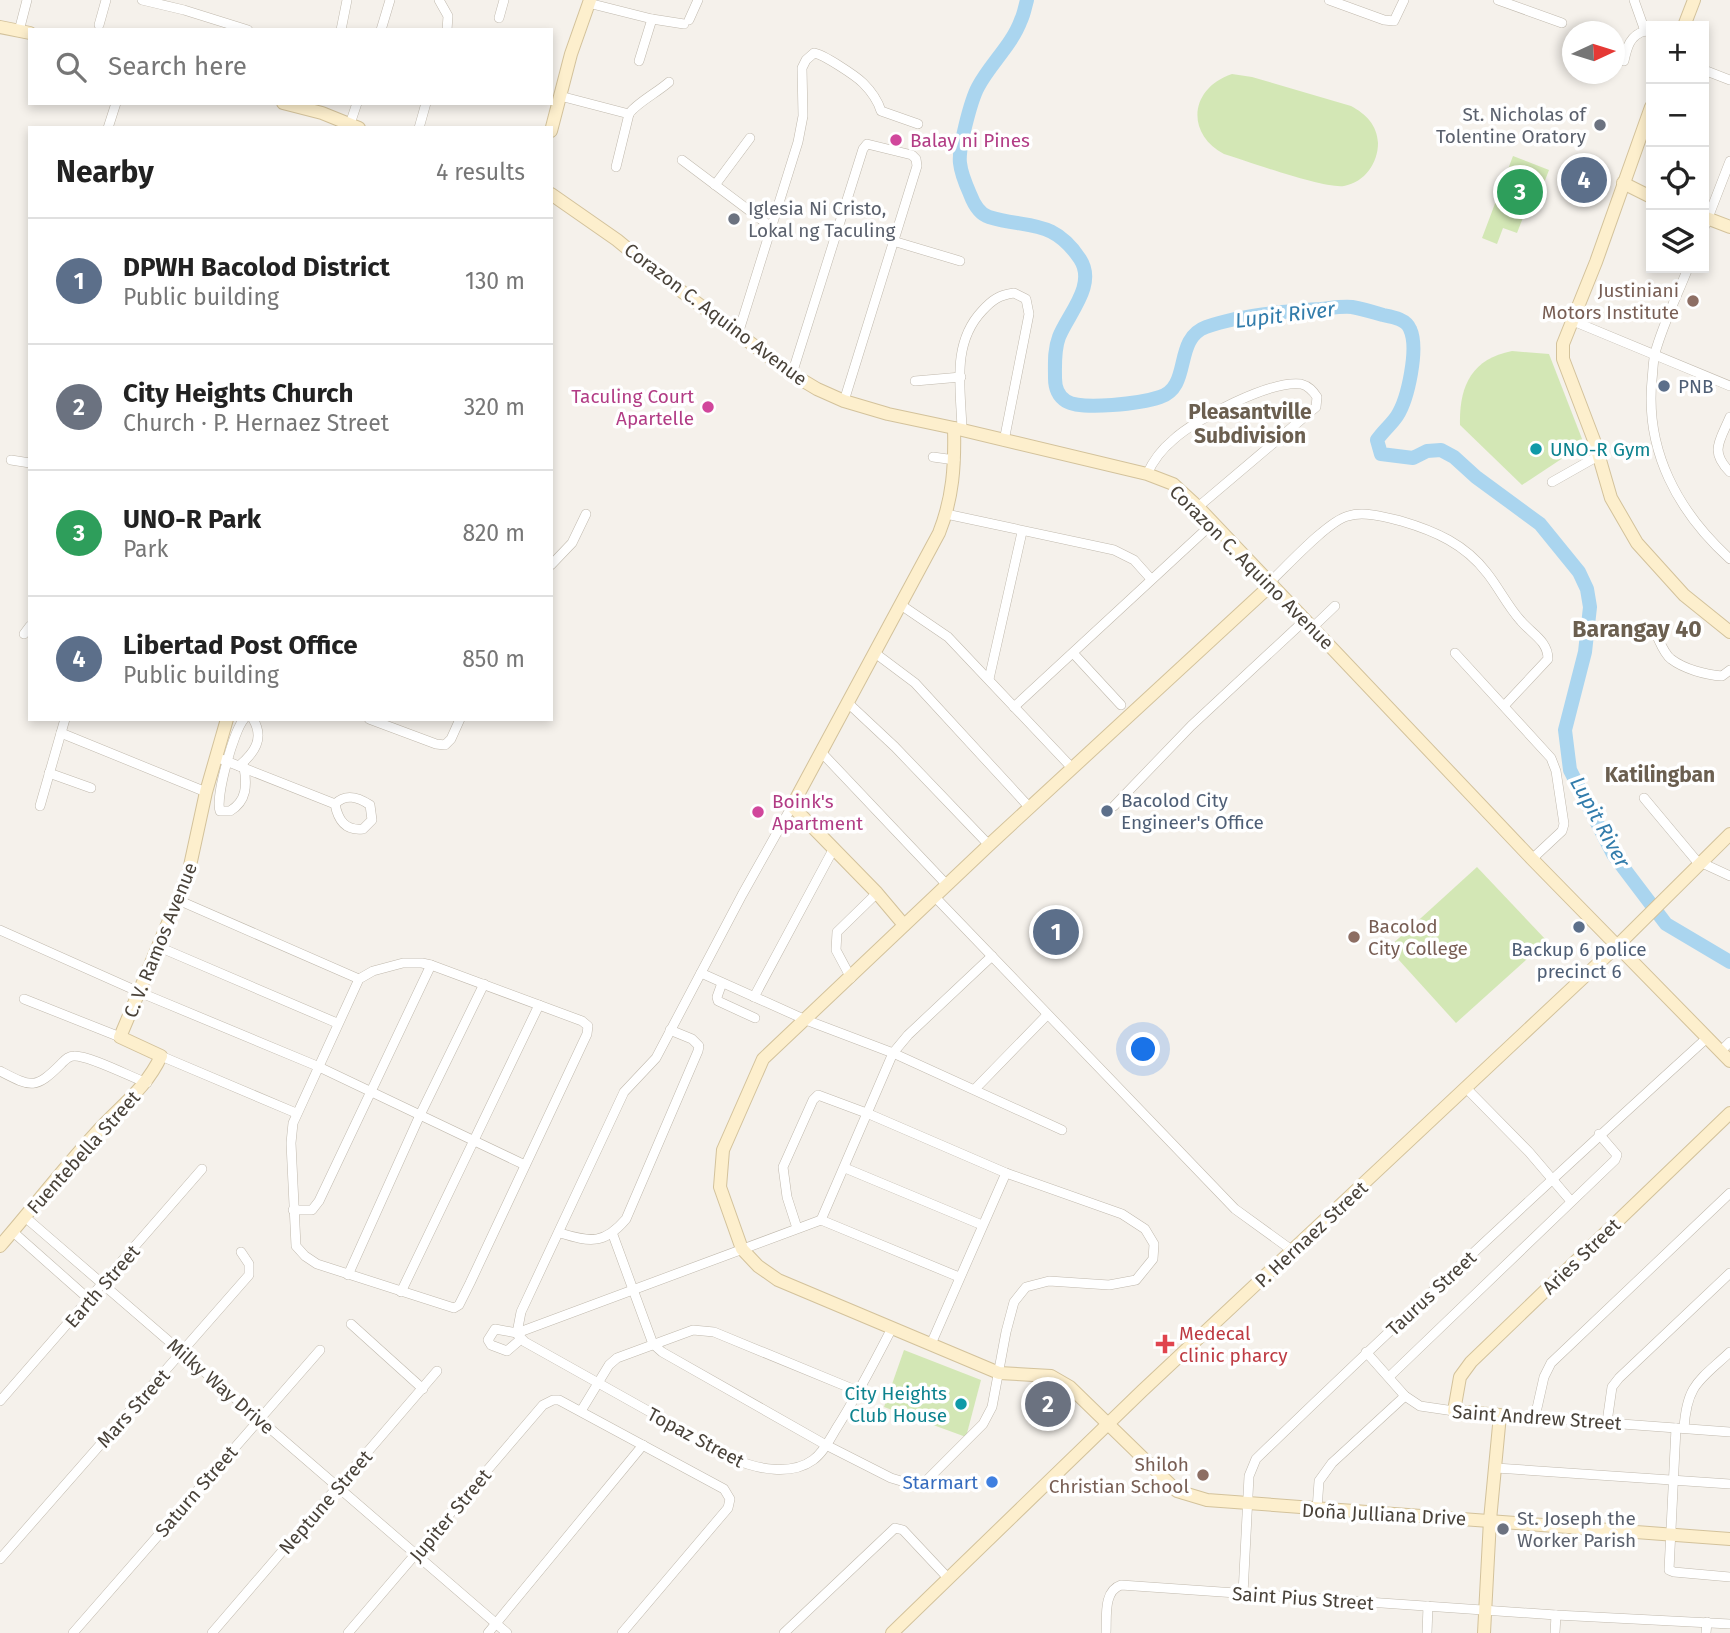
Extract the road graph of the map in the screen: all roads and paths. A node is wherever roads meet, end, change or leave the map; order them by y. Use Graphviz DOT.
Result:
graph roads {
  1 [pos="27,0"];
  2 [pos="106,0"];
  3 [pos="142,0"];
  4 [pos="347,0"];
  5 [pos="390,0"];
  6 [pos="439,0"];
  7 [pos="504,0"];
  8 [pos="698,0"];
  9 [pos="1329,0"];
  10 [pos="1404,0"];
  11 [pos="1498,0"];
  12 [pos="1634,0"];
  13 [pos="1694,0"];
  14 [pos="589,2"];
  15 [pos="499,18"];
  16 [pos="652,19"];
  17 [pos="1686,21"];
  18 [pos="1562,23"];
  19 [pos="99,25"];
  20 [pos="0,27"];
  21 [pos="1646,27"];
  22 [pos="242,28"];
  23 [pos="341,28"];
  24 [pos="382,28"];
  25 [pos="447,28"];
  26 [pos="24,32"];
  27 [pos="1646,32"];
  28 [pos="1625,57"];
  29 [pos="639,61"];
  30 [pos="1709,72"];
  31 [pos="1730,80"];
  32 [pos="669,82"];
  33 [pos="560,96"];
  34 [pos="115,105"];
  35 [pos="299,105"];
  36 [pos="357,105"];
  37 [pos="425,105"];
  38 [pos="323,108"];
  39 [pos="629,114"];
  40 [pos="1646,121"];
  41 [pos="918,124"];
  42 [pos="109,126"];
  43 [pos="355,126"];
  44 [pos="419,126"];
  45 [pos="552,126"];
  46 [pos="750,138"];
  47 [pos="682,160"];
  48 [pos="1730,161"];
  49 [pos="616,167"];
  50 [pos="1623,183"];
  51 [pos="715,185"];
  52 [pos="553,195"];
  53 [pos="1646,195"];
  54 [pos="1646,197"];
  55 [pos="1618,200"];
  56 [pos="1709,211"];
  57 [pos="1709,222"];
  58 [pos="771,227"];
  59 [pos="1730,227"];
  60 [pos="894,241"];
  61 [pos="960,261"];
  62 [pos="1686,273"];
  63 [pos="1573,321"];
  64 [pos="738,334"];
  65 [pos="1654,355"];
  66 [pos="792,374"];
  67 [pos="961,377"];
  68 [pos="915,381"];
  69 [pos="1730,386"];
  70 [pos="844,401"];
  71 [pos="1730,418"];
  72 [pos="958,429"];
  73 [pos="1004,441"];
  74 [pos="1598,456"];
  75 [pos="933,457"];
  76 [pos="11,460"];
  77 [pos="955,460"];
  78 [pos="28,463"];
  79 [pos="1730,472"];
  80 [pos="1147,474"];
  81 [pos="1552,482"];
  82 [pos="1198,507"];
  83 [pos="586,514"];
  84 [pos="946,514"];
  85 [pos="1213,523"];
  86 [pos="1022,531"];
  87 [pos="1730,559"];
  88 [pos="553,564"];
  89 [pos="1152,579"];
  90 [pos="1271,583"];
  91 [pos="901,605"];
  92 [pos="1335,606"];
  93 [pos="1308,624"];
  94 [pos="1730,632"];
  95 [pos="1656,634"];
  96 [pos="874,653"];
  97 [pos="1073,653"];
  98 [pos="1455,653"];
  99 [pos="1730,670"];
  100 [pos="989,679"];
  101 [pos="848,703"];
  102 [pos="1121,705"];
  103 [pos="1504,706"];
  104 [pos="1014,707"];
  105 [pos="64,721"];
  106 [pos="227,721"];
  107 [pos="243,721"];
  108 [pos="254,721"];
  109 [pos="374,721"];
  110 [pos="459,721"];
  111 [pos="61,733"];
  112 [pos="822,753"];
  113 [pos="222,760"];
  114 [pos="242,766"];
  115 [pos="1073,769"];
  116 [pos="49,773"];
  117 [pos="91,788"];
  118 [pos="206,792"];
  119 [pos="1644,798"];
  120 [pos="335,804"];
  121 [pos="40,806"];
  122 [pos="792,806"];
  123 [pos="1114,806"];
  124 [pos="1030,808"];
  125 [pos="1730,834"];
  126 [pos="989,845"];
  127 [pos="834,848"];
  128 [pos="1532,859"];
  129 [pos="1701,864"];
  130 [pos="1730,876"];
  131 [pos="947,885"];
  132 [pos="877,893"];
  133 [pos="935,897"];
  134 [pos="177,900"];
  135 [pos="904,925"];
  136 [pos="0,930"];
  137 [pos="1617,946"];
  138 [pos="159,947"];
  139 [pos="992,956"];
  140 [pos="431,965"];
  141 [pos="701,973"];
  142 [pos="851,978"];
  143 [pos="359,979"];
  144 [pos="722,983"];
  145 [pos="484,984"];
  146 [pos="139,992"];
  147 [pos="754,996"];
  148 [pos="24,999"];
  149 [pos="539,1005"];
  150 [pos="1047,1015"];
  151 [pos="755,1018"];
  152 [pos="806,1020"];
  153 [pos="337,1023"];
  154 [pos="670,1030"];
  155 [pos="120,1037"];
  156 [pos="1708,1037"];
  157 [pos="1727,1052"];
  158 [pos="893,1053"];
  159 [pos="161,1056"];
  160 [pos="317,1066"];
  161 [pos="0,1071"];
  162 [pos="147,1083"];
  163 [pos="1466,1088"];
  164 [pos="975,1089"];
  165 [pos="370,1091"];
  166 [pos="296,1113"];
  167 [pos="1730,1113"];
  168 [pos="869,1114"];
  169 [pos="420,1115"];
  170 [pos="1062,1130"];
  171 [pos="1599,1134"];
  172 [pos="473,1142"];
  173 [pos="525,1165"];
  174 [pos="845,1168"];
  175 [pos="202,1169"];
  176 [pos="1006,1173"];
  177 [pos="1553,1180"];
  178 [pos="1730,1193"];
  179 [pos="1570,1200"];
  180 [pos="293,1210"];
  181 [pos="24,1217"];
  182 [pos="821,1220"];
  183 [pos="982,1225"];
  184 [pos="796,1228"];
  185 [pos="12,1231"];
  186 [pos="559,1233"];
  187 [pos="613,1235"];
  188 [pos="0,1246"];
  189 [pos="741,1249"];
  190 [pos="1293,1251"];
  191 [pos="241,1252"];
  192 [pos="1730,1273"];
  193 [pos="348,1275"];
  194 [pos="959,1277"];
  195 [pos="104,1285"];
  196 [pos="633,1290"];
  197 [pos="401,1292"];
  198 [pos="83,1294"];
  199 [pos="351,1324"];
  200 [pos="891,1328"];
  201 [pos="519,1336"];
  202 [pos="653,1344"];
  203 [pos="931,1344"];
  204 [pos="320,1350"];
  205 [pos="183,1352"];
  206 [pos="1366,1352"];
  207 [pos="1730,1352"];
  208 [pos="438,1371"];
  209 [pos="999,1373"];
  210 [pos="1389,1377"];
  211 [pos="597,1384"];
  212 [pos="423,1389"];
  213 [pos="860,1392"];
  214 [pos="1405,1396"];
  215 [pos="0,1401"];
  216 [pos="581,1411"];
  217 [pos="1454,1411"];
  218 [pos="1500,1415"];
  219 [pos="1535,1417"];
  220 [pos="259,1420"];
  221 [pos="1607,1422"];
  222 [pos="1109,1423"];
  223 [pos="1680,1428"];
  224 [pos="1730,1432"];
  225 [pos="643,1445"];
  226 [pos="826,1445"];
  227 [pos="1496,1468"];
  228 [pos="1672,1480"];
  229 [pos="1730,1484"];
  230 [pos="338,1488"];
  231 [pos="1247,1505"];
  232 [pos="1317,1510"];
  233 [pos="1490,1520"];
  234 [pos="1670,1534"];
  235 [pos="1730,1539"];
  236 [pos="417,1555"];
  237 [pos="0,1559"];
  238 [pos="1730,1577"];
  239 [pos="948,1578"];
  240 [pos="1243,1594"];
  241 [pos="1428,1606"];
  242 [pos="1486,1609"];
  243 [pos="1556,1615"];
  244 [pos="1707,1622"];
  245 [pos="496,1624"];
  246 [pos="1730,1624"];
  247 [pos="73,1633"];
  248 [pos="212,1633"];
  249 [pos="348,1633"];
  250 [pos="488,1633"];
  251 [pos="507,1633"];
  252 [pos="622,1633"];
  253 [pos="784,1633"];
  254 [pos="892,1633"];
  255 [pos="1106,1633"];
  256 [pos="1427,1633"];
  257 [pos="1484,1633"];
  258 [pos="1555,1633"];
  259 [pos="1706,1633"];
  1 -- 26 [label="street"];
  2 -- 19 [label="street"];
  3 -- 22 [label="street"];
  4 -- 23 [label="street"];
  5 -- 24 [label="street"];
  6 -- 25 [label="street"];
  7 -- 15 [label="street"];
  8 -- 16 [label="street"];
  9 -- 10 [label="street"];
  11 -- 18 [label="street"];
  12 -- 21 [label="street"];
  13 -- 17 [label="street"];
  14 -- 16 [label="street"];
  14 -- 33 [label="street"];
  16 -- 29 [label="street"];
  20 -- 26 [label="street"];
  27 -- 28 [label="street"];
  30 -- 31 [label="street"];
  32 -- 39 [label="street"];
  33 -- 39 [label="street"];
  33 -- 45 [label="street"];
  34 -- 42 [label="street"];
  35 -- 38 [label="street"];
  36 -- 43 [label="street"];
  37 -- 44 [label="street"];
  38 -- 43 [label="street"];
  39 -- 49 [label="street"];
  40 -- 50 [label="street"];
  41 -- 58 [label="street"];
  46 -- 51 [label="street"];
  47 -- 51 [label="street"];
  48 -- 56 [label="street"];
  50 -- 53 [label="street"];
  50 -- 55 [label="street"];
  51 -- 58 [label="street"];
  52 -- 64 [label="street, Corazon C. Aquino Avenue"];
  54 -- 55 [label="street"];
  55 -- 63 [label="street"];
  57 -- 59 [label="street"];
  58 -- 64 [label="street"];
  60 -- 61 [label="street"];
  60 -- 66 [label="street"];
  60 -- 70 [label="street"];
  62 -- 65 [label="street"];
  63 -- 65 [label="street"];
  63 -- 74 [label="street"];
  64 -- 66 [label="street, Corazon C. Aquino Avenue"];
  65 -- 69 [label="street"];
  65 -- 87 [label="street"];
  66 -- 70 [label="street, Corazon C. Aquino Avenue"];
  67 -- 68 [label="street"];
  67 -- 72 [label="street"];
  67 -- 73 [label="street"];
  70 -- 72 [label="street, Corazon C. Aquino Avenue"];
  71 -- 79 [label="street"];
  72 -- 73 [label="street, Corazon C. Aquino Avenue"];
  72 -- 77 [label="street"];
  73 -- 80 [label="street, Corazon C. Aquino Avenue"];
  74 -- 81 [label="street"];
  74 -- 94 [label="street"];
  75 -- 77 [label="street"];
  76 -- 78 [label="street"];
  77 -- 84 [label="street"];
  80 -- 82 [label="street, Corazon C. Aquino Avenue"];
  80 -- 82 [label="street"];
  82 -- 85 [label="street, Corazon C. Aquino Avenue"];
  83 -- 88 [label="street"];
  84 -- 86 [label="street"];
  84 -- 91 [label="street"];
  85 -- 89 [label="street"];
  85 -- 90 [label="street, Corazon C. Aquino Avenue"];
  86 -- 89 [label="street"];
  86 -- 100 [label="street"];
  89 -- 97 [label="street"];
  90 -- 93 [label="street, Corazon C. Aquino Avenue"];
  90 -- 103 [label="street"];
  90 -- 115 [label="street"];
  91 -- 96 [label="street"];
  91 -- 100 [label="street"];
  92 -- 93 [label="street"];
  93 -- 123 [label="street"];
  93 -- 128 [label="street, Corazon C. Aquino Avenue"];
  95 -- 99 [label="street"];
  96 -- 101 [label="street"];
  96 -- 124 [label="street"];
  97 -- 102 [label="street"];
  97 -- 104 [label="street"];
  98 -- 103 [label="street"];
  100 -- 104 [label="street"];
  101 -- 112 [label="street"];
  101 -- 126 [label="street"];
  103 -- 128 [label="street"];
  104 -- 115 [label="street"];
  105 -- 111 [label="street"];
  106 -- 113 [label="street, C. V. Ramos Avenue"];
  107 -- 113 [label="street"];
  108 -- 114 [label="street"];
  109 -- 110 [label="street"];
  111 -- 116 [label="street"];
  111 -- 118 [label="street"];
  112 -- 122 [label="street"];
  112 -- 131 [label="street"];
  113 -- 114 [label="street"];
  113 -- 114 [label="street"];
  113 -- 118 [label="street, C. V. Ramos Avenue"];
  114 -- 120 [label="street"];
  115 -- 124 [label="street"];
  116 -- 117 [label="street"];
  116 -- 121 [label="street"];
  118 -- 134 [label="street, C. V. Ramos Avenue"];
  119 -- 129 [label="street"];
  120 -- 120 [label="street"];
  122 -- 127 [label="street"];
  122 -- 141 [label="street"];
  124 -- 126 [label="street"];
  125 -- 129 [label="street, P. Hernaez Street"];
  126 -- 131 [label="street"];
  127 -- 132 [label="street"];
  127 -- 147 [label="street"];
  128 -- 137 [label="street, Corazon C. Aquino Avenue"];
  129 -- 130 [label="street"];
  129 -- 137 [label="street, P. Hernaez Street"];
  131 -- 133 [label="street"];
  132 -- 135 [label="street"];
  132 -- 142 [label="street"];
  133 -- 135 [label="street"];
  133 -- 139 [label="street"];
  134 -- 138 [label="street, C. V. Ramos Avenue"];
  134 -- 143 [label="street"];
  135 -- 142 [label="street"];
  136 -- 146 [label="street"];
  137 -- 156 [label="street, Corazon C. Aquino Avenue"];
  137 -- 163 [label="street, P. Hernaez Street"];
  138 -- 146 [label="street, C. V. Ramos Avenue"];
  138 -- 153 [label="street"];
  139 -- 150 [label="street"];
  139 -- 158 [label="street"];
  140 -- 143 [label="street"];
  140 -- 145 [label="street"];
  140 -- 165 [label="street"];
  141 -- 144 [label="street"];
  141 -- 154 [label="street"];
  142 -- 152 [label="street"];
  143 -- 153 [label="street"];
  144 -- 147 [label="street"];
  144 -- 151 [label="street"];
  145 -- 149 [label="street"];
  145 -- 169 [label="street"];
  146 -- 155 [label="street, C. V. Ramos Avenue"];
  146 -- 160 [label="street"];
  147 -- 152 [label="street"];
  148 -- 155 [label="street"];
  149 -- 172 [label="street"];
  149 -- 173 [label="street"];
  150 -- 164 [label="street"];
  150 -- 190 [label="street"];
  152 -- 158 [label="street"];
  152 -- 189 [label="street"];
  153 -- 160 [label="street"];
  154 -- 186 [label="street"];
  154 -- 187 [label="street"];
  155 -- 159 [label="street"];
  156 -- 157 [label="street, Corazon C. Aquino Avenue"];
  156 -- 171 [label="street, Taurus Street"];
  158 -- 164 [label="street"];
  158 -- 168 [label="street"];
  159 -- 162 [label="street, Fuentebella Street"];
  159 -- 166 [label="street"];
  160 -- 165 [label="street"];
  160 -- 166 [label="street"];
  161 -- 162 [label="street"];
  162 -- 181 [label="street, Fuentebella Street"];
  163 -- 177 [label="street"];
  163 -- 190 [label="street, P. Hernaez Street"];
  164 -- 170 [label="street"];
  165 -- 169 [label="street"];
  165 -- 180 [label="street"];
  166 -- 180 [label="street"];
  167 -- 217 [label="street, Aries Street"];
  168 -- 174 [label="street"];
  168 -- 176 [label="street"];
  168 -- 184 [label="street"];
  169 -- 172 [label="street"];
  169 -- 193 [label="street"];
  171 -- 177 [label="street, Taurus Street"];
  171 -- 179 [label="street"];
  172 -- 173 [label="street"];
  172 -- 197 [label="street"];
  173 -- 197 [label="street"];
  174 -- 182 [label="street"];
  174 -- 183 [label="street"];
  175 -- 195 [label="street, Earth Street"];
  176 -- 183 [label="street"];
  176 -- 209 [label="street"];
  177 -- 179 [label="street"];
  177 -- 206 [label="street, Taurus Street"];
  178 -- 219 [label="street"];
  179 -- 210 [label="street"];
  180 -- 193 [label="street"];
  181 -- 185 [label="street, Fuentebella Street"];
  181 -- 195 [label="street, Milky Way Drive"];
  182 -- 184 [label="street"];
  182 -- 194 [label="street"];
  183 -- 194 [label="street"];
  184 -- 189 [label="street"];
  185 -- 188 [label="street, Fuentebella Street"];
  185 -- 198 [label="street"];
  186 -- 187 [label="street"];
  186 -- 201 [label="street"];
  187 -- 196 [label="street"];
  189 -- 196 [label="street"];
  189 -- 200 [label="street, Doña Julliana Drive"];
  190 -- 222 [label="street, P. Hernaez Street"];
  191 -- 205 [label="street, Mars Street"];
  192 -- 221 [label="street"];
  193 -- 197 [label="street"];
  194 -- 203 [label="street"];
  195 -- 205 [label="street, Milky Way Drive"];
  195 -- 215 [label="street, Earth Street"];
  196 -- 201 [label="street"];
  196 -- 202 [label="street"];
  199 -- 212 [label="street"];
  200 -- 203 [label="street, Doña Julliana Drive"];
  200 -- 213 [label="street, Topaz Street"];
  201 -- 211 [label="street, Topaz Street"];
  202 -- 211 [label="street"];
  202 -- 213 [label="street"];
  202 -- 226 [label="street"];
  203 -- 209 [label="street, Doña Julliana Drive"];
  204 -- 220 [label="street, Saturn Street"];
  205 -- 220 [label="street, Milky Way Drive"];
  205 -- 237 [label="street, Mars Street"];
  206 -- 210 [label="street, Saint Andrew Street"];
  206 -- 231 [label="street, Taurus Street"];
  207 -- 223 [label="street"];
  208 -- 212 [label="street, Neptune Street"];
  209 -- 222 [label="street, Doña Julliana Drive"];
  209 -- 226 [label="street"];
  210 -- 214 [label="street, Saint Andrew Street"];
  211 -- 216 [label="street"];
  211 -- 226 [label="street, Topaz Street"];
  212 -- 230 [label="street, Neptune Street"];
  213 -- 226 [label="street, Topaz Street"];
  214 -- 217 [label="street, Saint Andrew Street"];
  214 -- 232 [label="street"];
  216 -- 225 [label="street"];
  216 -- 236 [label="street, Jupiter Street"];
  217 -- 218 [label="street, Saint Andrew Street"];
  218 -- 219 [label="street, Saint Andrew Street"];
  218 -- 227 [label="street"];
  219 -- 221 [label="street, Saint Andrew Street"];
  220 -- 230 [label="street, Milky Way Drive"];
  220 -- 247 [label="street, Saturn Street"];
  221 -- 223 [label="street, Saint Andrew Street"];
  222 -- 231 [label="street, Doña Julliana Drive"];
  222 -- 239 [label="street, P. Hernaez Street"];
  223 -- 224 [label="street, Saint Andrew Street"];
  223 -- 228 [label="street"];
  225 -- 245 [label="street"];
  225 -- 252 [label="street"];
  227 -- 228 [label="street"];
  227 -- 233 [label="street"];
  228 -- 229 [label="street"];
  228 -- 234 [label="street"];
  230 -- 236 [label="street, Milky Way Drive"];
  230 -- 248 [label="street, Neptune Street"];
  231 -- 232 [label="street, Doña Julliana Drive"];
  231 -- 240 [label="street, Taurus Street"];
  232 -- 233 [label="street, Doña Julliana Drive"];
  233 -- 234 [label="street, Doña Julliana Drive"];
  233 -- 242 [label="street"];
  234 -- 235 [label="street, Doña Julliana Drive"];
  234 -- 238 [label="street"];
  236 -- 245 [label="street, Milky Way Drive"];
  236 -- 249 [label="street, Jupiter Street"];
  239 -- 253 [label="street"];
  239 -- 254 [label="street, P. Hernaez Street"];
  240 -- 241 [label="street, Saint Pius Street"];
  240 -- 255 [label="street, Saint Pius Street"];
  241 -- 242 [label="street, Saint Pius Street"];
  241 -- 256 [label="street"];
  242 -- 243 [label="street, Saint Pius Street"];
  242 -- 257 [label="street"];
  243 -- 244 [label="street, Saint Pius Street"];
  243 -- 258 [label="street"];
  244 -- 246 [label="street, Saint Pius Street"];
  244 -- 259 [label="street"];
  245 -- 250 [label="street"];
  245 -- 251 [label="street, Milky Way Drive"];
}
